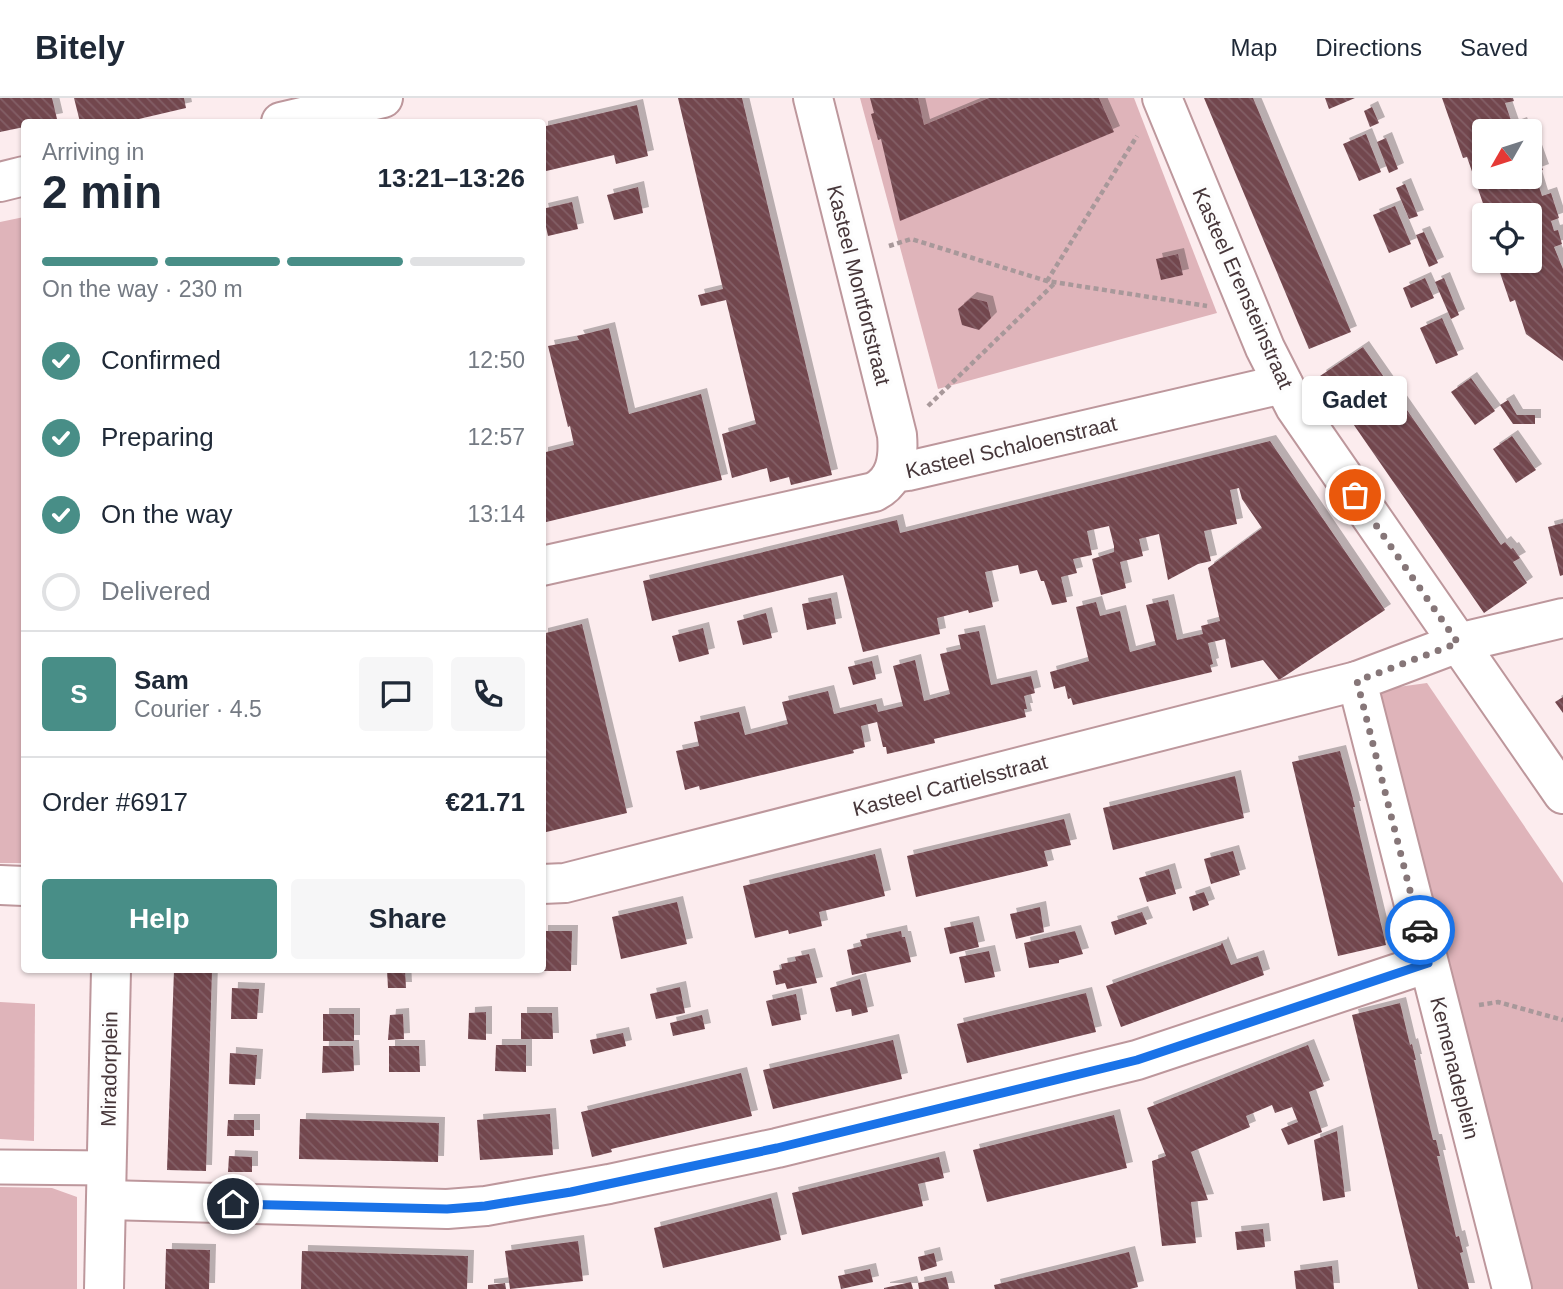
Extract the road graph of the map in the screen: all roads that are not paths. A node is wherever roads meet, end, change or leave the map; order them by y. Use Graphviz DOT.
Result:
graph roads {
  1 [pos="383,98"];
  2 [pos="813,98"];
  3 [pos="1162,98"];
  4 [pos="294,119"];
  5 [pos="21,177"];
  6 [pos="0,182"];
  7 [pos="1283,384"];
  8 [pos="893,473"];
  9 [pos="546,565"];
  10 [pos="1563,618"];
  11 [pos="1458,643"];
  12 [pos="1357,681"];
  13 [pos="1563,794"];
  14 [pos="546,884"];
  15 [pos="0,885"];
  16 [pos="21,886"];
  17 [pos="1428,963"];
  18 [pos="111,973"];
  19 [pos="0,1167"];
  20 [pos="107,1184"];
  21 [pos="104,1289"];
  22 [pos="1512,1289"];
  1 -- 4 [label="street"];
  2 -- 8 [label="street, Kasteel Montfortstraat"];
  3 -- 7 [label="street, Kasteel Erensteinstraat"];
  5 -- 6 [label="street"];
  7 -- 8 [label="street, Kasteel Schaloenstraat"];
  7 -- 11 [label="street, Kasteel Erensteinstraat"];
  8 -- 9 [label="street, Kasteel Schaloenstraat"];
  10 -- 11 [label="street"];
  11 -- 12 [label="street"];
  11 -- 13 [label="street"];
  12 -- 14 [label="street, Kasteel Cartielsstraat"];
  12 -- 17 [label="street, Kemenadeplein"];
  15 -- 16 [label="street"];
  17 -- 20 [label="street"];
  17 -- 22 [label="street, Kemenadeplein"];
  18 -- 20 [label="street, Miradorplein"];
  19 -- 20 [label="street"];
  20 -- 21 [label="street, Miradorplein"];
}
